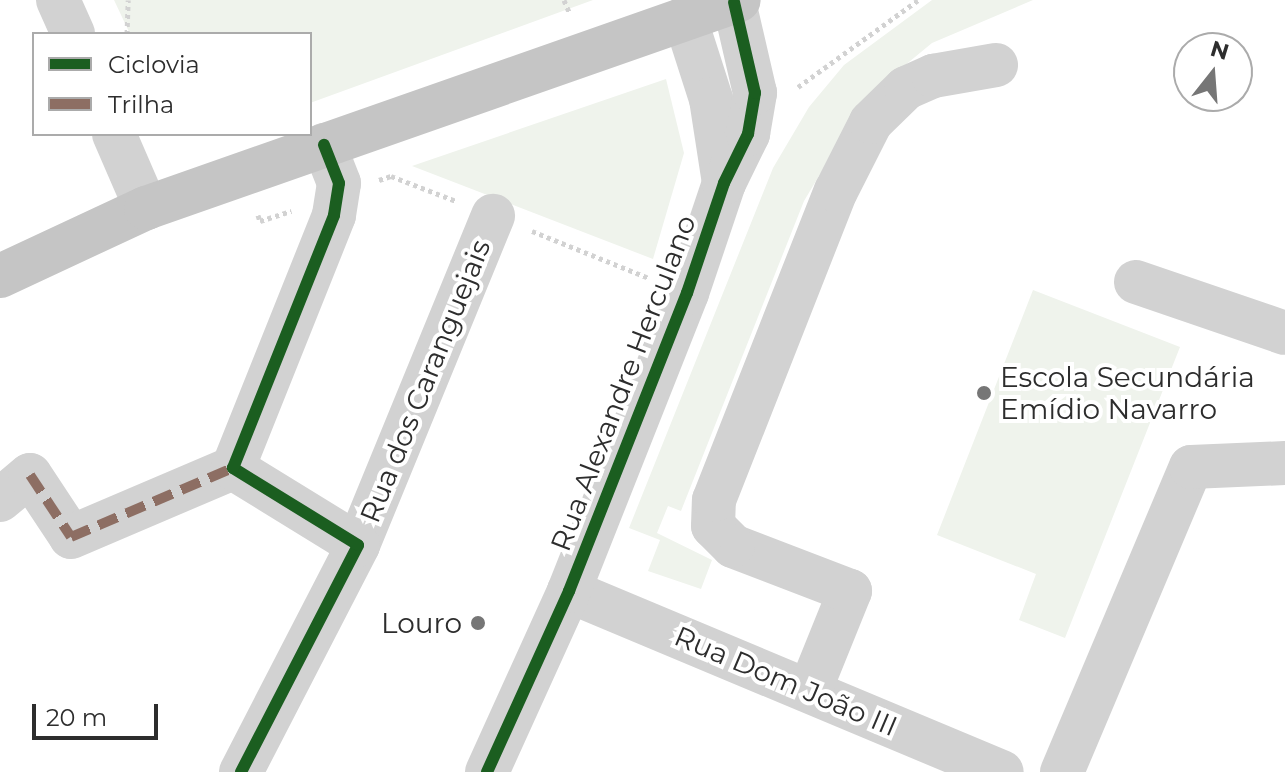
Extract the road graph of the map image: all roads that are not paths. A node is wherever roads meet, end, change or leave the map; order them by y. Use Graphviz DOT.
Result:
graph roads {
  1 [pos="58,0"];
  2 [pos="736,1"];
  3 [pos="685,18"];
  4 [pos="72,32"];
  5 [pos="996,65"];
  6 [pos="115,136"];
  7 [pos="324,145"];
  8 [pos="724,183"];
  9 [pos="146,208"];
  10 [pos="493,216"];
  11 [pos="0,276"];
  12 [pos="1136,282"];
  13 [pos="1285,333"];
  14 [pos="1285,463"];
  15 [pos="233,468"];
  16 [pos="15,487"];
  17 [pos="358,545"];
  18 [pos="569,591"];
  19 [pos="810,690"];
  20 [pos="990,770"];
  21 [pos="241,772"];
  22 [pos="487,772"];
  23 [pos="1062,772"];
  1 -- 4 [label="street"];
  2 -- 3 [label="main road"];
  2 -- 8 [label="street, Rua Alexandre Herculano"];
  3 -- 7 [label="main road"];
  3 -- 8 [label="street, Rua Alexandre Herculano"];
  5 -- 19 [label="street"];
  6 -- 9 [label="street"];
  7 -- 9 [label="main road"];
  7 -- 15 [label="street"];
  8 -- 18 [label="street, Rua Alexandre Herculano"];
  9 -- 11 [label="main road"];
  10 -- 17 [label="street, Rua dos Caranguejais"];
  12 -- 13 [label="street"];
  14 -- 23 [label="street"];
  15 -- 16 [label="street"];
  15 -- 17 [label="street, Rua dos Caranguejais"];
  17 -- 21 [label="street, Rua dos Caranguejais"];
  18 -- 19 [label="street, Rua Dom João III"];
  18 -- 22 [label="street, Rua Alexandre Herculano"];
  19 -- 20 [label="street, Rua Dom João III"];
}
